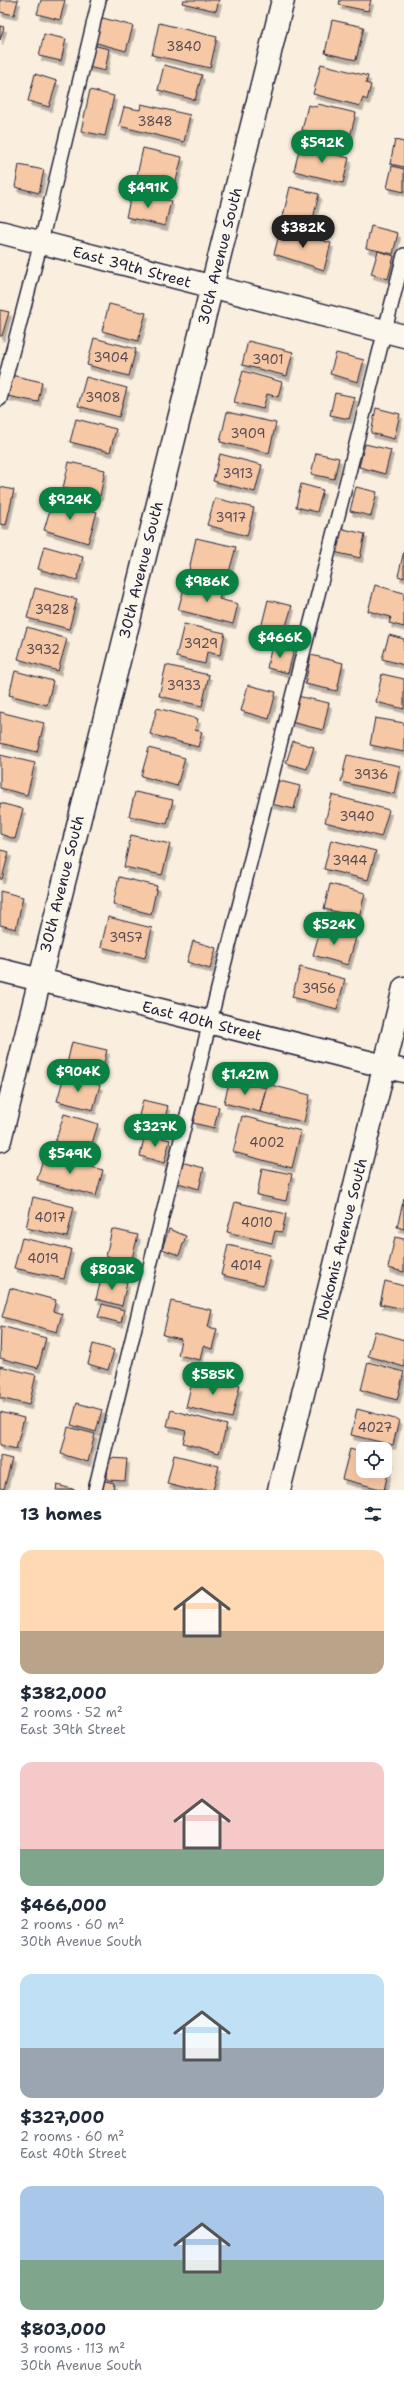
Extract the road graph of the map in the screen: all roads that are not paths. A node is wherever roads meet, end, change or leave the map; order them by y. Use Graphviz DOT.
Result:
graph roads {
  1 [pos="99,0"];
  2 [pos="283,0"];
  3 [pos="0,232"];
  4 [pos="41,242"];
  5 [pos="404,255"];
  6 [pos="212,287"];
  7 [pos="394,334"];
  8 [pos="0,399"];
  9 [pos="0,970"];
  10 [pos="38,980"];
  11 [pos="404,988"];
  12 [pos="210,1023"];
  13 [pos="394,1069"];
  14 [pos="0,1140"];
  15 [pos="95,1490"];
  16 [pos="279,1490"];
  1 -- 4 [label="lane"];
  2 -- 6 [label="street, 30th Avenue South"];
  3 -- 4 [label="street, East 39th Street"];
  4 -- 6 [label="street, East 39th Street"];
  4 -- 8 [label="lane"];
  5 -- 7 [label="lane"];
  6 -- 7 [label="street, East 39th Street"];
  6 -- 10 [label="street, 30th Avenue South"];
  7 -- 12 [label="lane"];
  9 -- 10 [label="street, East 40th Street"];
  10 -- 12 [label="street, East 40th Street"];
  10 -- 14 [label="street, 30th Avenue South"];
  11 -- 13 [label="street, Nokomis Avenue South"];
  12 -- 13 [label="street, East 40th Street"];
  12 -- 15 [label="lane"];
  13 -- 16 [label="street, Nokomis Avenue South"];
}
